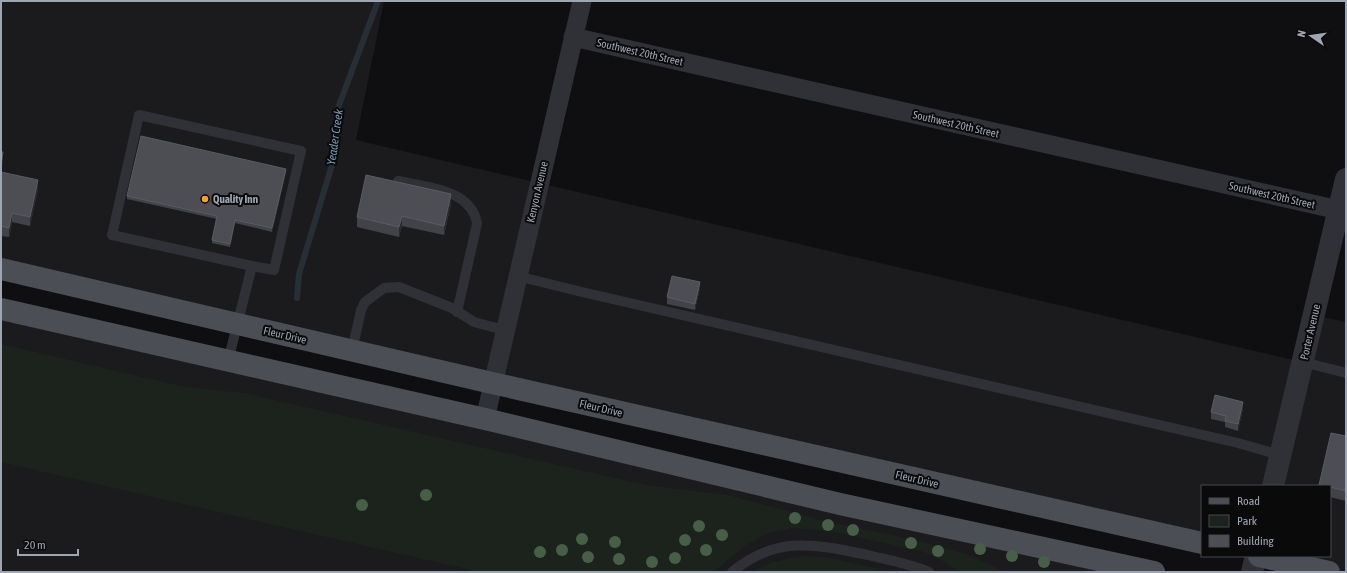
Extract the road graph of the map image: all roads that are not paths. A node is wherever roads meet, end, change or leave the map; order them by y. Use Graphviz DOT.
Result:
graph roads {
  1 [pos="582,1"];
  2 [pos="573,37"];
  3 [pos="1346,178"];
  4 [pos="398,181"];
  5 [pos="1339,210"];
  6 [pos="252,266"];
  7 [pos="1,270"];
  8 [pos="517,276"];
  9 [pos="1,309"];
  10 [pos="457,312"];
  11 [pos="237,324"];
  12 [pos="504,330"];
  13 [pos="352,350"];
  14 [pos="228,361"];
  15 [pos="1303,362"];
  16 [pos="1346,373"];
  17 [pos="492,383"];
  18 [pos="485,419"];
  19 [pos="1280,455"];
  20 [pos="1273,485"];
  21 [pos="1201,543"];
  22 [pos="1257,557"];
  23 [pos="1262,557"];
  24 [pos="732,572"];
  25 [pos="929,572"];
  26 [pos="1154,572"];
  27 [pos="1252,572"];
  28 [pos="1329,572"];
  1 -- 2 [label="street, Kenyon Avenue"];
  2 -- 5 [label="street, Southwest 20th Street"];
  2 -- 8 [label="street, Kenyon Avenue"];
  3 -- 5 [label="street, Porter Avenue"];
  4 -- 10 [label="lane"];
  5 -- 15 [label="street, Porter Avenue"];
  6 -- 6 [label="lane"];
  6 -- 11 [label="lane"];
  7 -- 11 [label="main road, Fleur Drive"];
  8 -- 12 [label="street, Kenyon Avenue"];
  8 -- 19 [label="lane"];
  9 -- 14 [label="main road"];
  10 -- 12 [label="lane"];
  10 -- 13 [label="lane"];
  11 -- 13 [label="main road, Fleur Drive"];
  11 -- 14 [label="lane"];
  12 -- 17 [label="street, Kenyon Avenue"];
  13 -- 17 [label="main road, Fleur Drive"];
  14 -- 18 [label="main road"];
  15 -- 16 [label="lane"];
  15 -- 19 [label="street, Porter Avenue"];
  17 -- 18 [label="street, Kenyon Avenue"];
  17 -- 21 [label="main road, Fleur Drive"];
  18 -- 26 [label="main road"];
  19 -- 20 [label="street, Porter Avenue"];
  22 -- 27 [label="street"];
  23 -- 28 [label="main road"];
  24 -- 25 [label="lane"];
}
